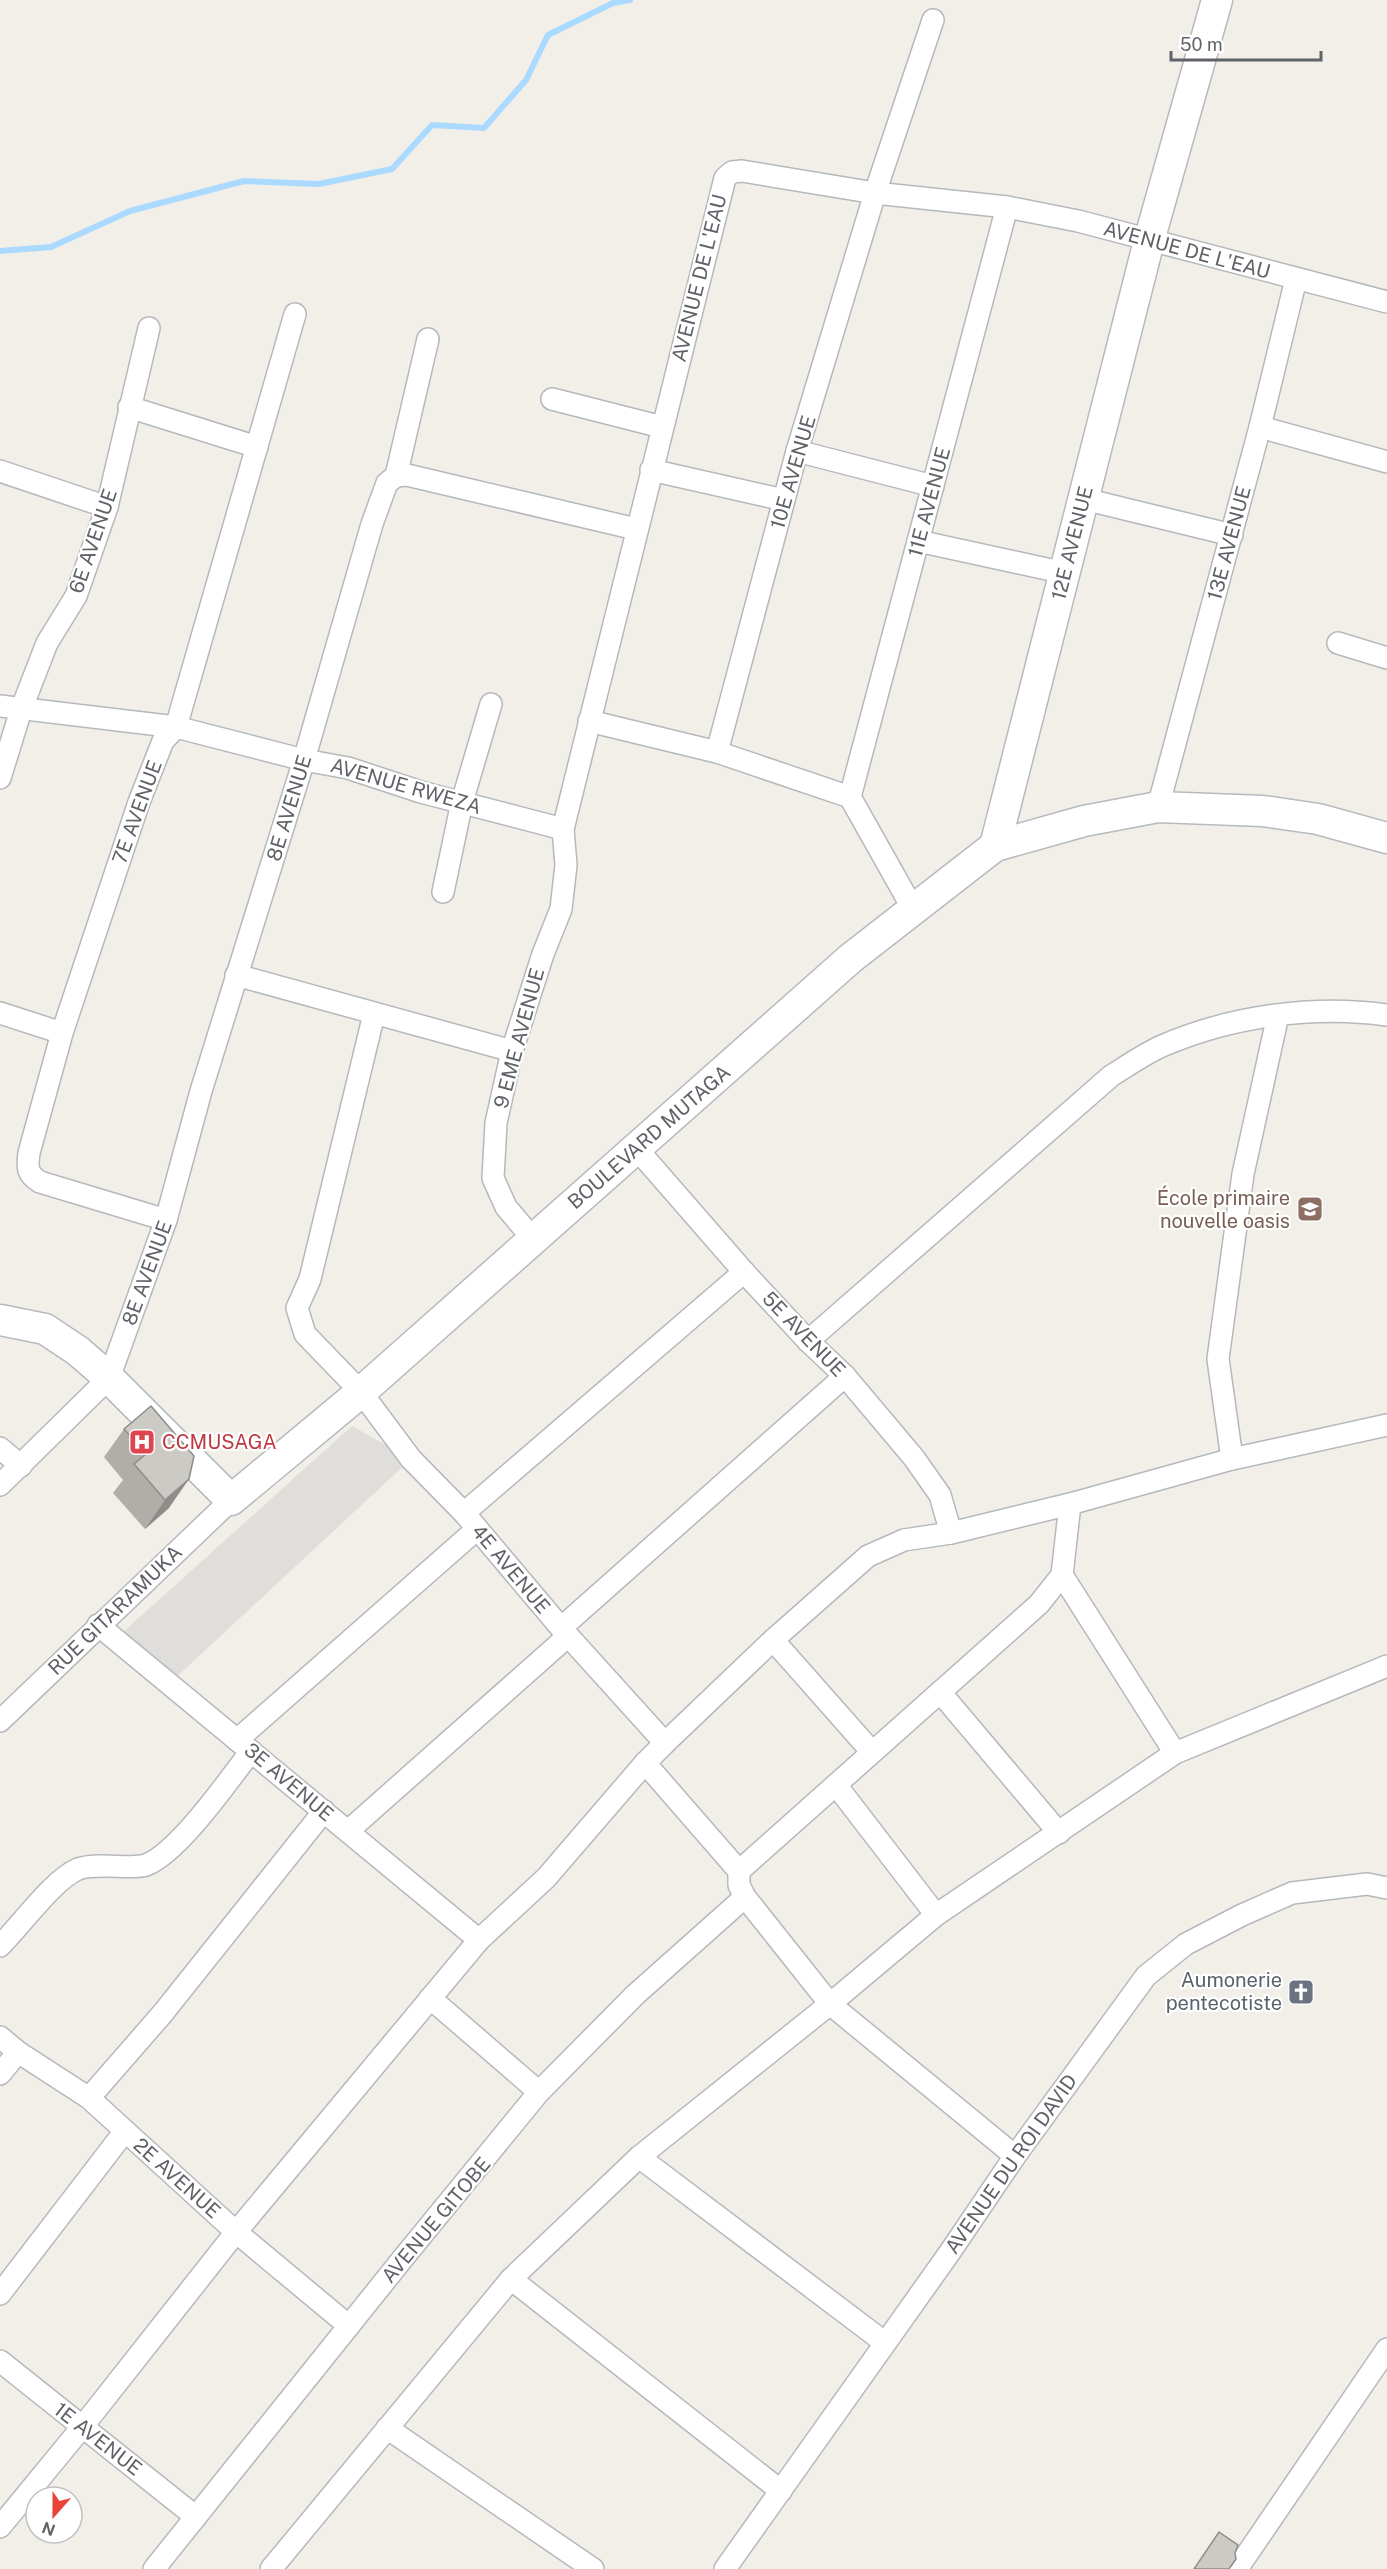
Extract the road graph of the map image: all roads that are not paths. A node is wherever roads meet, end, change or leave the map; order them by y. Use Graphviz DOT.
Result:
graph roads {
  1 [pos="1217,0"];
  2 [pos="933,20"];
  3 [pos="874,193"];
  4 [pos="1007,207"];
  5 [pos="1149,241"];
  6 [pos="1296,279"];
  7 [pos="1387,302"];
  8 [pos="295,314"];
  9 [pos="149,328"];
  10 [pos="428,339"];
  11 [pos="552,399"];
  12 [pos="129,407"];
  13 [pos="662,427"];
  14 [pos="1260,427"];
  15 [pos="257,447"];
  16 [pos="797,451"];
  17 [pos="1387,462"];
  18 [pos="651,470"];
  19 [pos="0,471"];
  20 [pos="396,476"];
  21 [pos="933,486"];
  22 [pos="1084,499"];
  23 [pos="784,500"];
  24 [pos="107,507"];
  25 [pos="636,529"];
  26 [pos="1232,535"];
  27 [pos="918,541"];
  28 [pos="1065,573"];
  29 [pos="1338,643"];
  30 [pos="1387,658"];
  31 [pos="491,704"];
  32 [pos="10,708"];
  33 [pos="589,721"];
  34 [pos="176,728"];
  35 [pos="717,752"];
  36 [pos="304,759"];
  37 [pos="0,778"];
  38 [pos="850,797"];
  39 [pos="462,802"];
  40 [pos="1158,807"];
  41 [pos="563,829"];
  42 [pos="1387,838"];
  43 [pos="995,846"];
  44 [pos="443,892"];
  45 [pos="913,909"];
  46 [pos="236,975"];
  47 [pos="0,1013"];
  48 [pos="375,1014"];
  49 [pos="1278,1015"];
  50 [pos="1387,1015"];
  51 [pos="62,1033"];
  52 [pos="512,1051"];
  53 [pos="636,1148"];
  54 [pos="166,1220"];
  55 [pos="533,1239"];
  56 [pos="744,1272"];
  57 [pos="0,1320"];
  58 [pos="808,1341"];
  59 [pos="845,1376"];
  60 [pos="109,1378"];
  61 [pos="361,1392"];
  62 [pos="1387,1425"];
  63 [pos="0,1448"];
  64 [pos="1232,1459"];
  65 [pos="21,1466"];
  66 [pos="0,1485"];
  67 [pos="231,1500"];
  68 [pos="1070,1504"];
  69 [pos="470,1521"];
  70 [pos="951,1533"];
  71 [pos="1062,1575"];
  72 [pos="99,1625"];
  73 [pos="565,1632"];
  74 [pos="773,1640"];
  75 [pos="1387,1666"];
  76 [pos="940,1692"];
  77 [pos="0,1720"];
  78 [pos="665,1743"];
  79 [pos="244,1746"];
  80 [pos="872,1752"];
  81 [pos="1175,1753"];
  82 [pos="645,1763"];
  83 [pos="836,1785"];
  84 [pos="324,1811"];
  85 [pos="348,1831"];
  86 [pos="1059,1833"];
  87 [pos="739,1871"];
  88 [pos="1387,1888"];
  89 [pos="745,1897"];
  90 [pos="936,1915"];
  91 [pos="479,1940"];
  92 [pos="0,1946"];
  93 [pos="430,1998"];
  94 [pos="830,2004"];
  95 [pos="0,2037"];
  96 [pos="18,2052"];
  97 [pos="0,2074"];
  98 [pos="539,2092"];
  99 [pos="89,2098"];
  100 [pos="125,2131"];
  101 [pos="1015,2156"];
  102 [pos="639,2157"];
  103 [pos="236,2232"];
  104 [pos="511,2279"];
  105 [pos="0,2295"];
  106 [pos="349,2326"];
  107 [pos="884,2342"];
  108 [pos="1387,2349"];
  109 [pos="0,2361"];
  110 [pos="83,2426"];
  111 [pos="387,2428"];
  112 [pos="781,2491"];
  113 [pos="196,2517"];
  114 [pos="0,2527"];
  115 [pos="154,2569"];
  116 [pos="271,2569"];
  117 [pos="593,2569"];
  118 [pos="725,2569"];
  119 [pos="1237,2569"];
  1 -- 5 [label="street, 12E AVENUE"];
  2 -- 3 [label="street, 10E AVENUE"];
  3 -- 4 [label="street, AVENUE DE L'EAU"];
  3 -- 13 [label="street, AVENUE DE L'EAU"];
  3 -- 16 [label="street, 10E AVENUE"];
  4 -- 5 [label="street, AVENUE DE L'EAU"];
  4 -- 21 [label="street, 11E AVENUE"];
  5 -- 6 [label="street, AVENUE DE L'EAU"];
  5 -- 22 [label="street, 12E AVENUE"];
  6 -- 7 [label="street, AVENUE DE L'EAU"];
  6 -- 14 [label="street, 13E AVENUE"];
  8 -- 15 [label="street, 7E AVENUE"];
  9 -- 12 [label="street, 6E AVENUE"];
  10 -- 20 [label="street, 8E AVENUE"];
  11 -- 13 [label="street"];
  12 -- 15 [label="street"];
  12 -- 24 [label="street, 6E AVENUE"];
  13 -- 18 [label="street, AVENUE DE L'EAU"];
  14 -- 17 [label="street"];
  14 -- 26 [label="street, 13E AVENUE"];
  15 -- 34 [label="street, 7E AVENUE"];
  16 -- 21 [label="street"];
  16 -- 23 [label="street, 10E AVENUE"];
  18 -- 23 [label="street"];
  18 -- 25 [label="street, AVENUE DE L'EAU"];
  19 -- 24 [label="street"];
  20 -- 25 [label="street"];
  20 -- 36 [label="street, 8E AVENUE"];
  21 -- 27 [label="street, 11E AVENUE"];
  22 -- 26 [label="street"];
  22 -- 28 [label="street, 12E AVENUE"];
  23 -- 35 [label="street, 10E AVENUE"];
  24 -- 32 [label="street, 6E AVENUE"];
  25 -- 33 [label="street, AVENUE DE L'EAU"];
  26 -- 40 [label="street, 13E AVENUE"];
  27 -- 28 [label="street"];
  27 -- 38 [label="street, 11E AVENUE"];
  28 -- 43 [label="street, 12E AVENUE"];
  29 -- 30 [label="street"];
  31 -- 39 [label="street"];
  32 -- 34 [label="street, AVENUE RWEZA"];
  32 -- 37 [label="street, 6E AVENUE"];
  33 -- 35 [label="street"];
  33 -- 41 [label="street, AVENUE DE L'EAU"];
  34 -- 36 [label="street, AVENUE RWEZA"];
  34 -- 51 [label="street, 7E AVENUE"];
  35 -- 38 [label="street"];
  36 -- 39 [label="street, AVENUE RWEZA"];
  36 -- 46 [label="street, 8E AVENUE"];
  38 -- 45 [label="street"];
  39 -- 41 [label="street, AVENUE RWEZA"];
  39 -- 44 [label="street"];
  40 -- 42 [label="street, BOULEVARD MUTAGA"];
  40 -- 43 [label="street, BOULEVARD MUTAGA"];
  41 -- 52 [label="street, 9 EME AVENUE"];
  43 -- 45 [label="street, BOULEVARD MUTAGA"];
  45 -- 53 [label="street, BOULEVARD MUTAGA"];
  46 -- 48 [label="street"];
  46 -- 54 [label="street, 8E AVENUE"];
  47 -- 51 [label="street"];
  48 -- 52 [label="street"];
  48 -- 61 [label="street, 4E AVENUE"];
  49 -- 50 [label="street"];
  49 -- 58 [label="street"];
  49 -- 64 [label="street"];
  51 -- 54 [label="street, 7E AVENUE"];
  52 -- 55 [label="street, 9 EME AVENUE"];
  53 -- 55 [label="street, BOULEVARD MUTAGA"];
  53 -- 56 [label="street, 5E AVENUE"];
  54 -- 60 [label="street, 8E AVENUE"];
  55 -- 61 [label="street, BOULEVARD MUTAGA"];
  56 -- 58 [label="street, 5E AVENUE"];
  56 -- 69 [label="street"];
  57 -- 60 [label="street"];
  58 -- 59 [label="street, 5E AVENUE"];
  59 -- 70 [label="street, 5E AVENUE"];
  59 -- 73 [label="street"];
  60 -- 65 [label="street"];
  60 -- 67 [label="street"];
  61 -- 67 [label="street, BOULEVARD MUTAGA"];
  61 -- 69 [label="street, 4E AVENUE"];
  62 -- 64 [label="street"];
  63 -- 65 [label="street"];
  64 -- 68 [label="street"];
  65 -- 66 [label="street"];
  67 -- 72 [label="street, RUE GITARAMUKA"];
  68 -- 70 [label="street"];
  68 -- 71 [label="street"];
  69 -- 73 [label="street, 4E AVENUE"];
  69 -- 79 [label="street"];
  70 -- 74 [label="street"];
  71 -- 76 [label="street"];
  71 -- 81 [label="street"];
  72 -- 77 [label="street, RUE GITARAMUKA"];
  72 -- 79 [label="street, 3E AVENUE"];
  73 -- 78 [label="street, 4E AVENUE"];
  73 -- 85 [label="street"];
  74 -- 78 [label="street"];
  74 -- 80 [label="street"];
  75 -- 81 [label="street"];
  76 -- 80 [label="street"];
  76 -- 86 [label="street"];
  78 -- 82 [label="street"];
  79 -- 84 [label="street, 3E AVENUE"];
  79 -- 92 [label="street"];
  80 -- 83 [label="street"];
  81 -- 86 [label="street"];
  82 -- 87 [label="street"];
  82 -- 91 [label="street"];
  83 -- 87 [label="street"];
  83 -- 90 [label="street"];
  84 -- 85 [label="street, 3E AVENUE"];
  84 -- 99 [label="street"];
  85 -- 91 [label="street, 3E AVENUE"];
  86 -- 90 [label="street"];
  87 -- 89 [label="street"];
  88 -- 101 [label="street, AVENUE DU ROI DAVID"];
  89 -- 94 [label="street"];
  89 -- 98 [label="street, AVENUE GITOBE"];
  90 -- 94 [label="street"];
  91 -- 93 [label="street"];
  93 -- 98 [label="street"];
  93 -- 103 [label="street"];
  94 -- 101 [label="street"];
  94 -- 102 [label="street"];
  95 -- 96 [label="street, 2E AVENUE"];
  96 -- 97 [label="street"];
  96 -- 99 [label="street, 2E AVENUE"];
  98 -- 106 [label="street, AVENUE GITOBE"];
  99 -- 100 [label="street, 2E AVENUE"];
  100 -- 103 [label="street, 2E AVENUE"];
  100 -- 105 [label="street"];
  101 -- 107 [label="street, AVENUE DU ROI DAVID"];
  102 -- 104 [label="street"];
  102 -- 107 [label="street"];
  103 -- 106 [label="street, 2E AVENUE"];
  103 -- 110 [label="street"];
  104 -- 111 [label="street"];
  104 -- 112 [label="street"];
  106 -- 113 [label="street, AVENUE GITOBE"];
  107 -- 112 [label="street, AVENUE DU ROI DAVID"];
  108 -- 119 [label="street"];
  109 -- 110 [label="street, 1E AVENUE"];
  110 -- 113 [label="street, 1E AVENUE"];
  110 -- 114 [label="street"];
  111 -- 116 [label="street"];
  111 -- 117 [label="street"];
  112 -- 118 [label="street, AVENUE DU ROI DAVID"];
  113 -- 115 [label="street, AVENUE GITOBE"];
}
